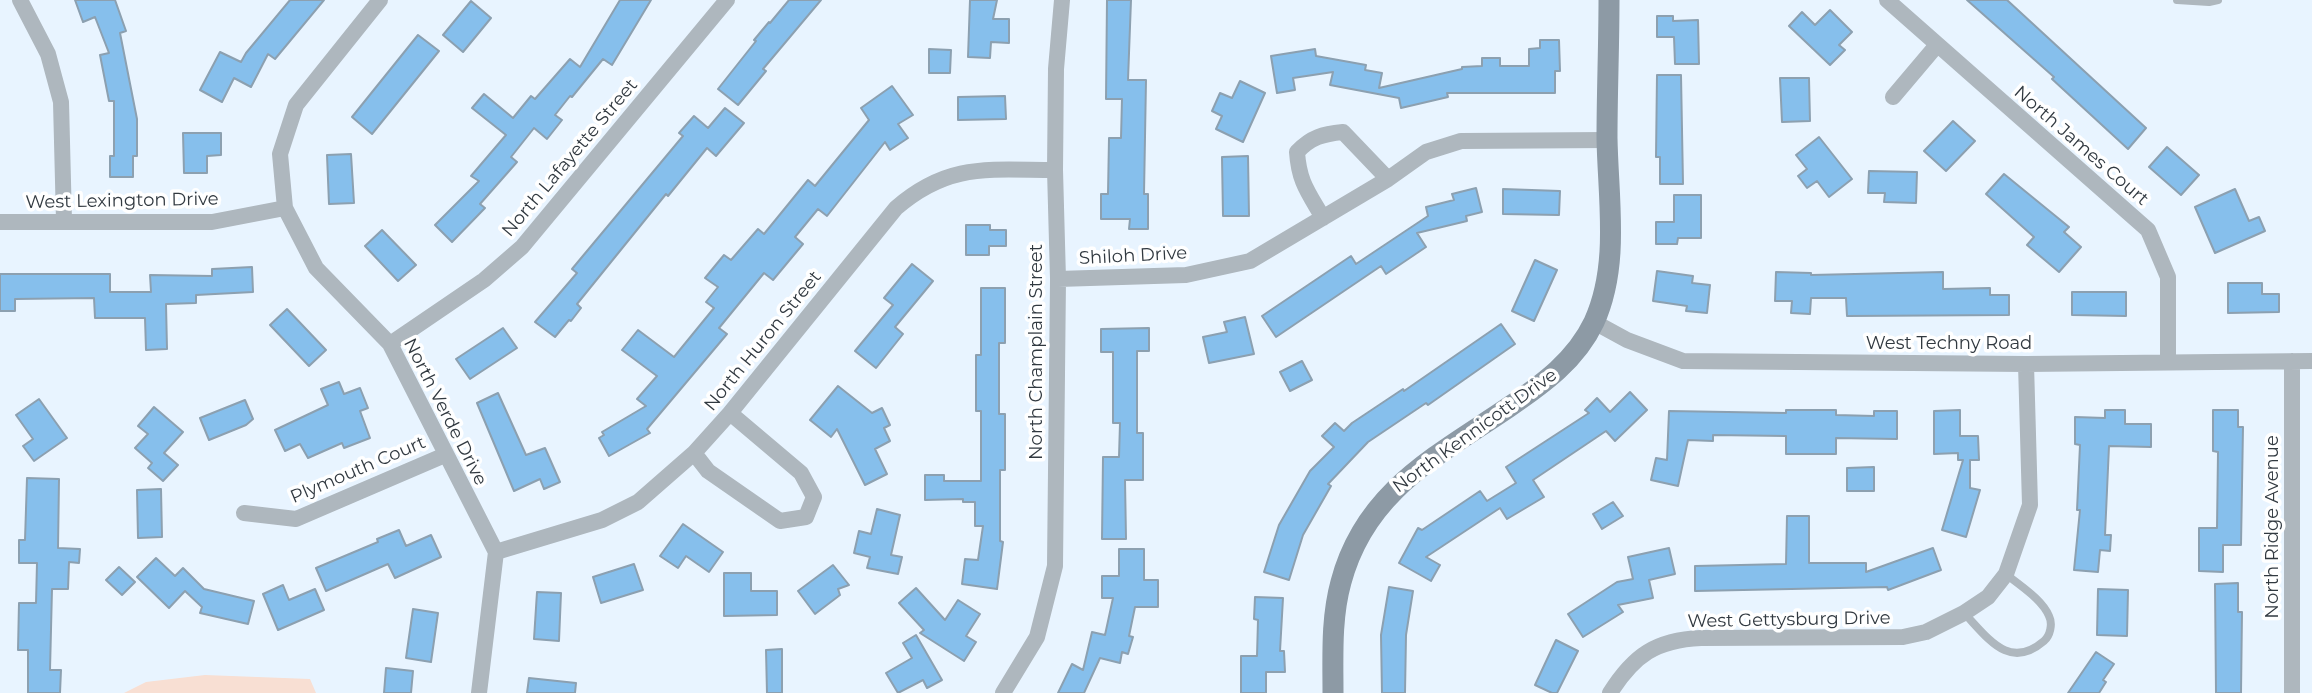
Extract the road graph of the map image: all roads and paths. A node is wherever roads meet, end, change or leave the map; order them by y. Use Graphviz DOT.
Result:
graph roads {
  1 [pos="20,0"];
  2 [pos="380,0"];
  3 [pos="727,0"];
  4 [pos="1062,0"];
  5 [pos="1609,0"];
  6 [pos="1887,0"];
  7 [pos="2177,0"];
  8 [pos="2218,0"];
  9 [pos="1937,45"];
  10 [pos="1893,97"];
  11 [pos="1607,139"];
  12 [pos="1055,170"];
  13 [pos="1388,179"];
  14 [pos="285,208"];
  15 [pos="1323,218"];
  16 [pos="64,221"];
  17 [pos="0,222"];
  18 [pos="1058,279"];
  19 [pos="1594,322"];
  20 [pos="390,344"];
  21 [pos="2292,361"];
  22 [pos="2312,361"];
  23 [pos="2168,362"];
  24 [pos="2026,364"];
  25 [pos="730,413"];
  26 [pos="694,453"];
  27 [pos="445,455"];
  28 [pos="244,513"];
  29 [pos="496,552"];
  30 [pos="2006,574"];
  31 [pos="1964,613"];
  32 [pos="479,693"];
  33 [pos="1003,693"];
  34 [pos="1333,693"];
  35 [pos="1610,693"];
  36 [pos="2292,693"];
  1 -- 16 [label="street"];
  2 -- 14 [label="street, North Verde Drive"];
  3 -- 20 [label="street, North Lafayette Street"];
  4 -- 12 [label="street, North Champlain Street"];
  5 -- 11 [label="street, North Kennicott Drive"];
  6 -- 9 [label="street, North James Court"];
  7 -- 8 [label="lane"];
  9 -- 10 [label="street"];
  9 -- 23 [label="street, North James Court"];
  11 -- 13 [label="street, Shiloh Drive"];
  11 -- 19 [label="street, North Kennicott Drive"];
  12 -- 18 [label="street, North Champlain Street"];
  12 -- 25 [label="street, North Huron Street"];
  13 -- 15 [label="street, Shiloh Drive"];
  13 -- 15 [label="street"];
  14 -- 16 [label="street, West Lexington Drive"];
  14 -- 20 [label="street, North Verde Drive"];
  15 -- 18 [label="street, Shiloh Drive"];
  16 -- 17 [label="street, West Lexington Drive"];
  18 -- 33 [label="street, North Champlain Street"];
  19 -- 24 [label="street, West Techny Road"];
  19 -- 34 [label="street, North Kennicott Drive"];
  20 -- 27 [label="street, North Verde Drive"];
  21 -- 22 [label="street, West Techny Road"];
  21 -- 23 [label="street, West Techny Road"];
  21 -- 36 [label="street, North Ridge Avenue"];
  23 -- 24 [label="street, West Techny Road"];
  24 -- 30 [label="street, West Gettysburg Drive"];
  25 -- 26 [label="street, North Huron Street"];
  25 -- 26 [label="street"];
  26 -- 29 [label="street, North Huron Street"];
  27 -- 28 [label="street, Plymouth Court"];
  27 -- 29 [label="street, North Verde Drive"];
  29 -- 32 [label="street"];
  30 -- 31 [label="street, West Gettysburg Drive"];
  30 -- 31 [label="lane"];
  31 -- 35 [label="street, West Gettysburg Drive"];
}
